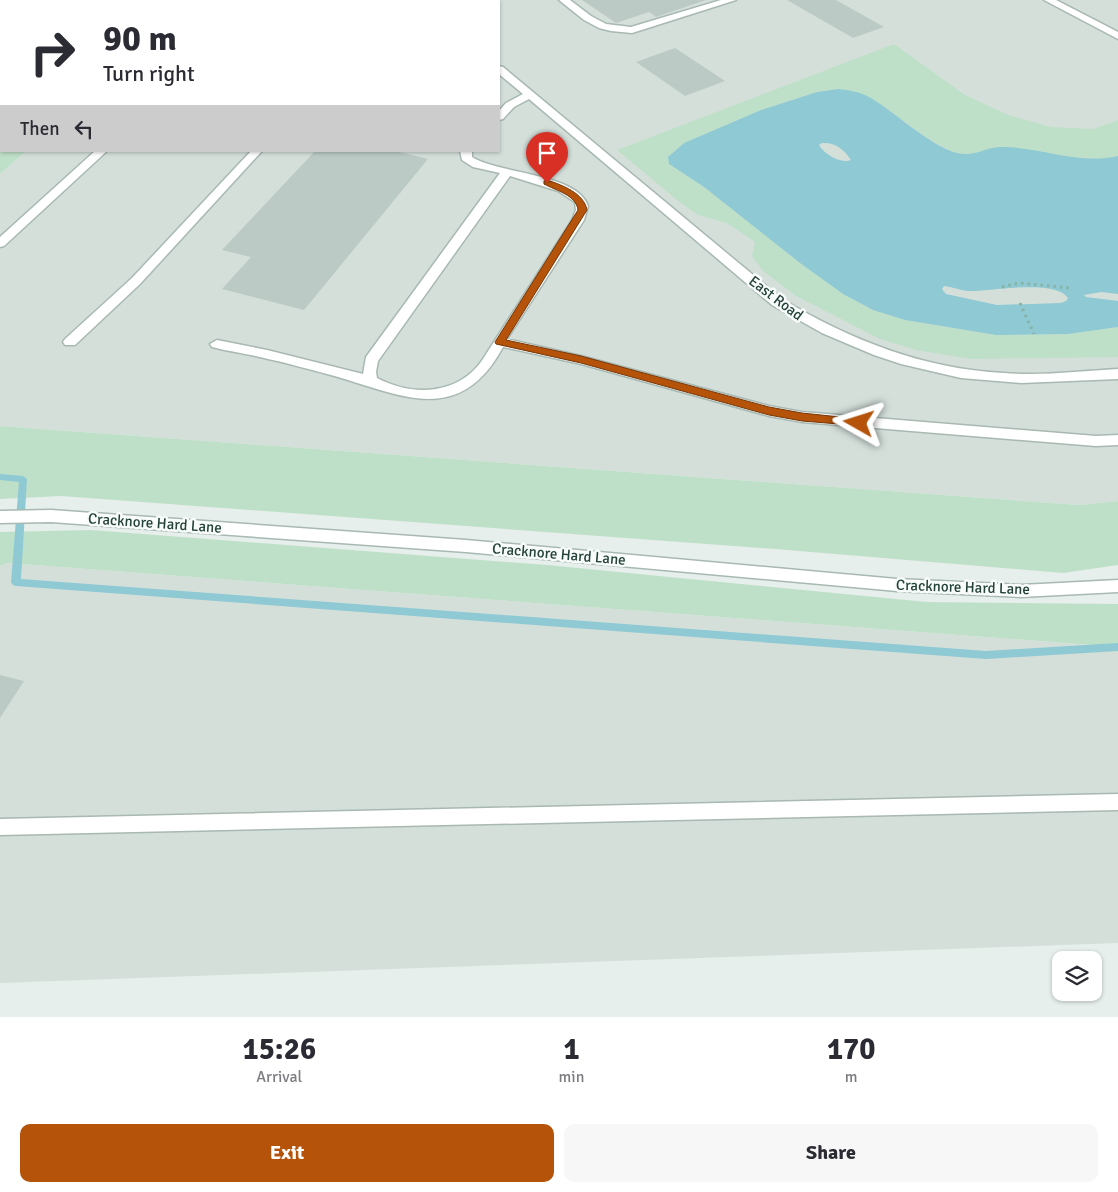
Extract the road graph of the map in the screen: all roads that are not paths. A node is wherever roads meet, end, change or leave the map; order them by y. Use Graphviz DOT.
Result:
graph roads {
  1 [pos="564,0"];
  2 [pos="731,0"];
  3 [pos="1049,0"];
  4 [pos="1118,36"];
  5 [pos="500,70"];
  6 [pos="529,95"];
  7 [pos="500,116"];
  8 [pos="101,152"];
  9 [pos="256,152"];
  10 [pos="466,152"];
  11 [pos="507,172"];
  12 [pos="0,243"];
  13 [pos="70,342"];
  14 [pos="500,342"];
  15 [pos="217,344"];
  16 [pos="1118,374"];
  17 [pos="371,381"];
  18 [pos="1118,440"];
  19 [pos="0,517"];
  20 [pos="1118,586"];
  21 [pos="1118,802"];
  22 [pos="0,827"];
  1 -- 2 [label="lane"];
  3 -- 4 [label="lane"];
  5 -- 6 [label="lane, East Road"];
  6 -- 7 [label="lane"];
  6 -- 16 [label="lane, East Road"];
  8 -- 12 [label="lane"];
  9 -- 13 [label="lane"];
  10 -- 11 [label="lane"];
  11 -- 14 [label="lane"];
  11 -- 17 [label="lane"];
  14 -- 17 [label="lane"];
  14 -- 18 [label="lane"];
  15 -- 17 [label="lane"];
  19 -- 20 [label="lane, Cracknore Hard Lane"];
  21 -- 22 [label="lane"];
}
